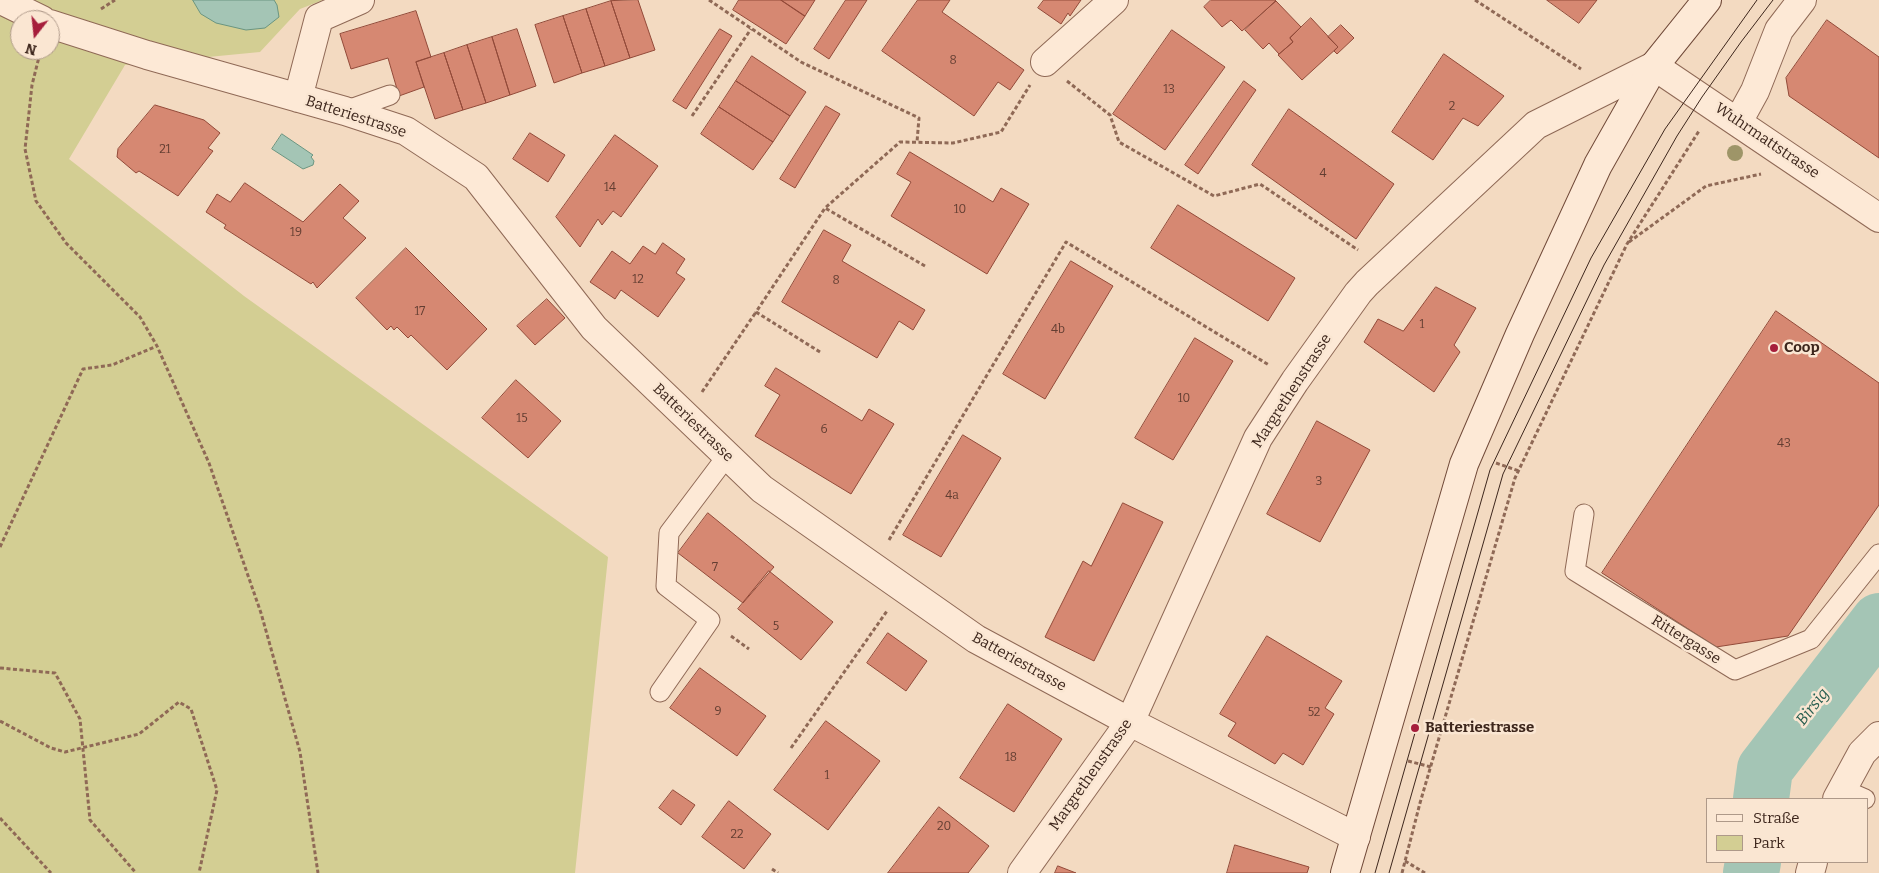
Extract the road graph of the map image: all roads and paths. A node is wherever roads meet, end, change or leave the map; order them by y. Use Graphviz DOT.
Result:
graph roads {
  1 [pos="1,0"];
  2 [pos="360,0"];
  3 [pos="709,0"];
  4 [pos="1114,0"];
  5 [pos="1475,0"];
  6 [pos="1706,0"];
  7 [pos="1802,0"];
  8 [pos="22,10"];
  9 [pos="60,27"];
  10 [pos="751,29"];
  11 [pos="38,60"];
  12 [pos="1045,62"];
  13 [pos="1654,66"];
  14 [pos="1610,88"];
  15 [pos="390,95"];
  16 [pos="298,98"];
  17 [pos="1716,106"];
  18 [pos="346,111"];
  19 [pos="692,116"];
  20 [pos="1738,122"];
  21 [pos="918,142"];
  22 [pos="1804,165"];
  23 [pos="825,208"];
  24 [pos="1879,218"];
  25 [pos="1627,244"];
  26 [pos="926,266"];
  27 [pos="1383,268"];
  28 [pos="756,312"];
  29 [pos="158,346"];
  30 [pos="820,352"];
  31 [pos="1295,381"];
  32 [pos="686,416"];
  33 [pos="727,456"];
  34 [pos="1584,514"];
  35 [pos="0,547"];
  36 [pos="1879,554"];
  37 [pos="873,567"];
  38 [pos="903,588"];
  39 [pos="0,668"];
  40 [pos="660,692"];
  41 [pos="0,721"];
  42 [pos="1130,722"];
  43 [pos="1879,736"];
  44 [pos="84,747"];
  45 [pos="791,748"];
  46 [pos="1401,759"];
  47 [pos="1431,768"];
  48 [pos="1853,797"];
  49 [pos="0,818"];
  50 [pos="1356,837"];
  51 [pos="1405,861"];
  52 [pos="772,868"];
  53 [pos="51,873"];
  54 [pos="136,873"];
  55 [pos="199,873"];
  56 [pos="318,873"];
  57 [pos="778,873"];
  58 [pos="1022,873"];
  59 [pos="1346,873"];
  60 [pos="1402,873"];
  61 [pos="1425,873"];
  1 -- 8 [label="street"];
  2 -- 16 [label="street"];
  3 -- 10 [label="path"];
  4 -- 12 [label="street"];
  5 -- 14 [label="path"];
  6 -- 13 [label="street"];
  7 -- 20 [label="street"];
  9 -- 16 [label="street, Batteriestrasse"];
  10 -- 19 [label="path"];
  10 -- 21 [label="path"];
  11 -- 29 [label="path"];
  12 -- 21 [label="path"];
  12 -- 27 [label="path"];
  13 -- 14 [label="street, Margrethenstrasse"];
  13 -- 17 [label="street, Wuhrmattstrasse"];
  13 -- 50 [label="street"];
  14 -- 27 [label="street, Margrethenstrasse"];
  15 -- 18 [label="lane"];
  16 -- 18 [label="street, Batteriestrasse"];
  17 -- 20 [label="street, Wuhrmattstrasse"];
  17 -- 25 [label="path"];
  18 -- 32 [label="street, Batteriestrasse"];
  20 -- 22 [label="street, Wuhrmattstrasse"];
  21 -- 23 [label="path"];
  22 -- 24 [label="street, Wuhrmattstrasse"];
  22 -- 25 [label="path"];
  23 -- 26 [label="path"];
  23 -- 28 [label="path"];
  25 -- 47 [label="path"];
  27 -- 31 [label="street, Margrethenstrasse"];
  28 -- 30 [label="path"];
  28 -- 32 [label="path"];
  29 -- 35 [label="path"];
  29 -- 56 [label="path"];
  31 -- 37 [label="path"];
  31 -- 42 [label="street, Margrethenstrasse"];
  32 -- 33 [label="street, Batteriestrasse"];
  33 -- 37 [label="street, Batteriestrasse"];
  33 -- 40 [label="lane"];
  34 -- 36 [label="lane, Rittergasse"];
  37 -- 38 [label="street, Batteriestrasse"];
  38 -- 42 [label="street, Batteriestrasse"];
  38 -- 45 [label="path"];
  39 -- 44 [label="path"];
  41 -- 44 [label="path"];
  42 -- 50 [label="street, Batteriestrasse"];
  42 -- 58 [label="street, Margrethenstrasse"];
  43 -- 48 [label="street"];
  44 -- 54 [label="path"];
  44 -- 55 [label="path"];
  46 -- 47 [label="path"];
  47 -- 51 [label="path"];
  49 -- 53 [label="path"];
  50 -- 59 [label="street"];
  51 -- 60 [label="path"];
  51 -- 61 [label="path"];
  52 -- 57 [label="path"];
}
